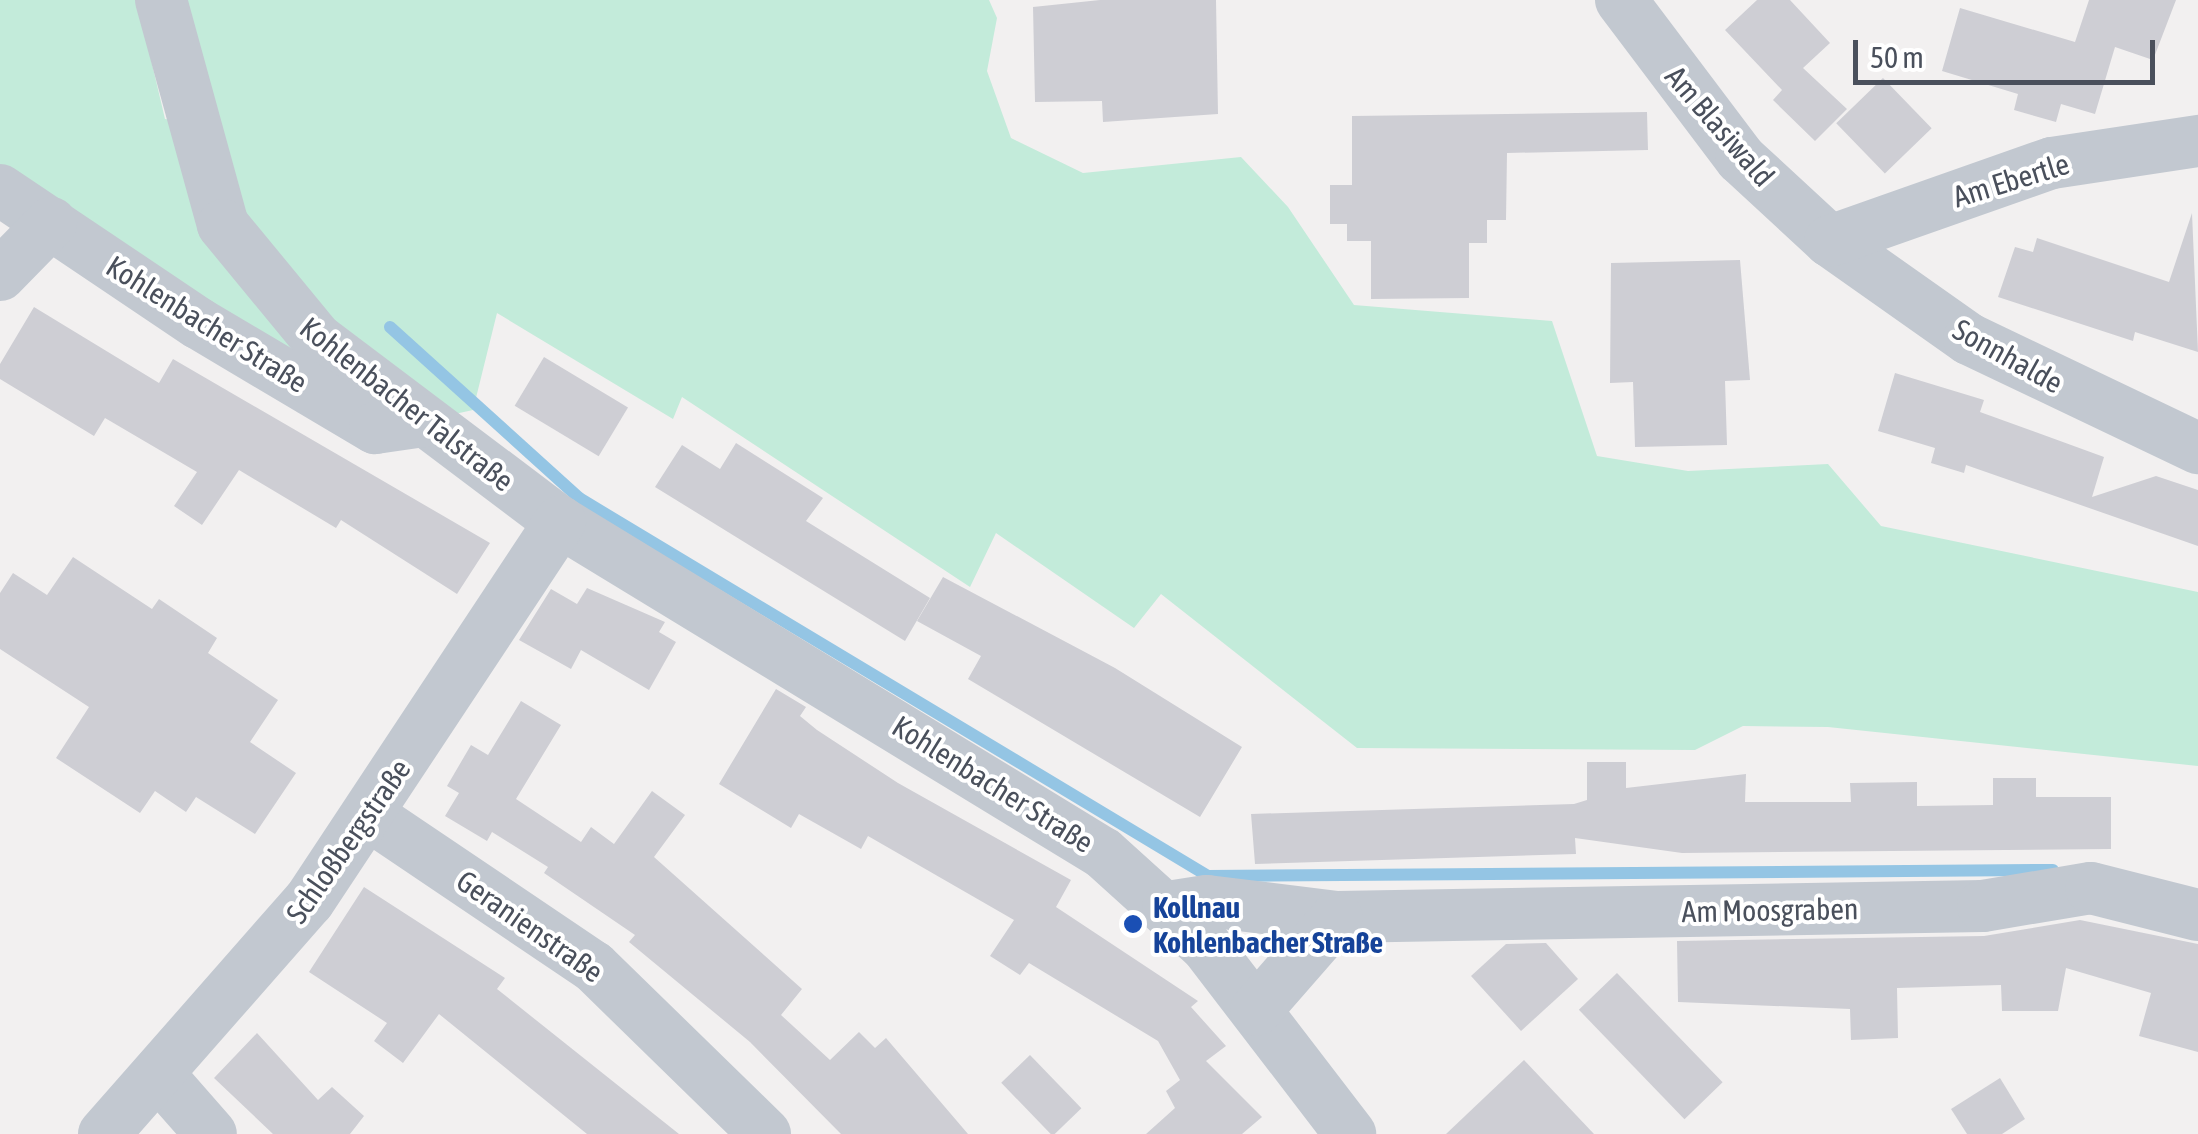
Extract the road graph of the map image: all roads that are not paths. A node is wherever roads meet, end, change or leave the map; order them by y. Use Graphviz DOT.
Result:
graph roads {
  1 [pos="161,0"];
  2 [pos="1621,0"];
  3 [pos="2198,141"];
  4 [pos="0,190"];
  5 [pos="51,223"];
  6 [pos="1830,241"];
  7 [pos="0,274"];
  8 [pos="423,421"];
  9 [pos="2198,448"];
  10 [pos="560,522"];
  11 [pos="370,816"];
  12 [pos="1168,906"];
  13 [pos="2198,915"];
  14 [pos="1337,918"];
  15 [pos="1256,1010"];
  16 [pos="160,1076"];
  17 [pos="1344,1132"];
  18 [pos="104,1134"];
  19 [pos="212,1134"];
  20 [pos="765,1134"];
  1 -- 8 [label="street, Kohlenbacher Talstraße"];
  2 -- 6 [label="street, Am Blasiwald"];
  3 -- 6 [label="street, Am Ebertle"];
  4 -- 5 [label="street, Kohlenbacher Straße"];
  5 -- 7 [label="street"];
  5 -- 8 [label="street, Kohlenbacher Straße"];
  6 -- 9 [label="street, Sonnhalde"];
  8 -- 10 [label="street, Kohlenbacher Talstraße"];
  10 -- 11 [label="street, Schloßbergstraße"];
  10 -- 12 [label="street, Kohlenbacher Straße"];
  11 -- 16 [label="street, Schloßbergstraße"];
  11 -- 20 [label="street, Geranienstraße"];
  12 -- 14 [label="street, Am Moosgraben"];
  12 -- 15 [label="street, Kohlenbacher Straße"];
  13 -- 14 [label="street, Am Moosgraben"];
  14 -- 15 [label="street"];
  15 -- 17 [label="street, Kohlenbacher Straße"];
  16 -- 18 [label="street, Schloßbergstraße"];
  16 -- 19 [label="street"];
}
